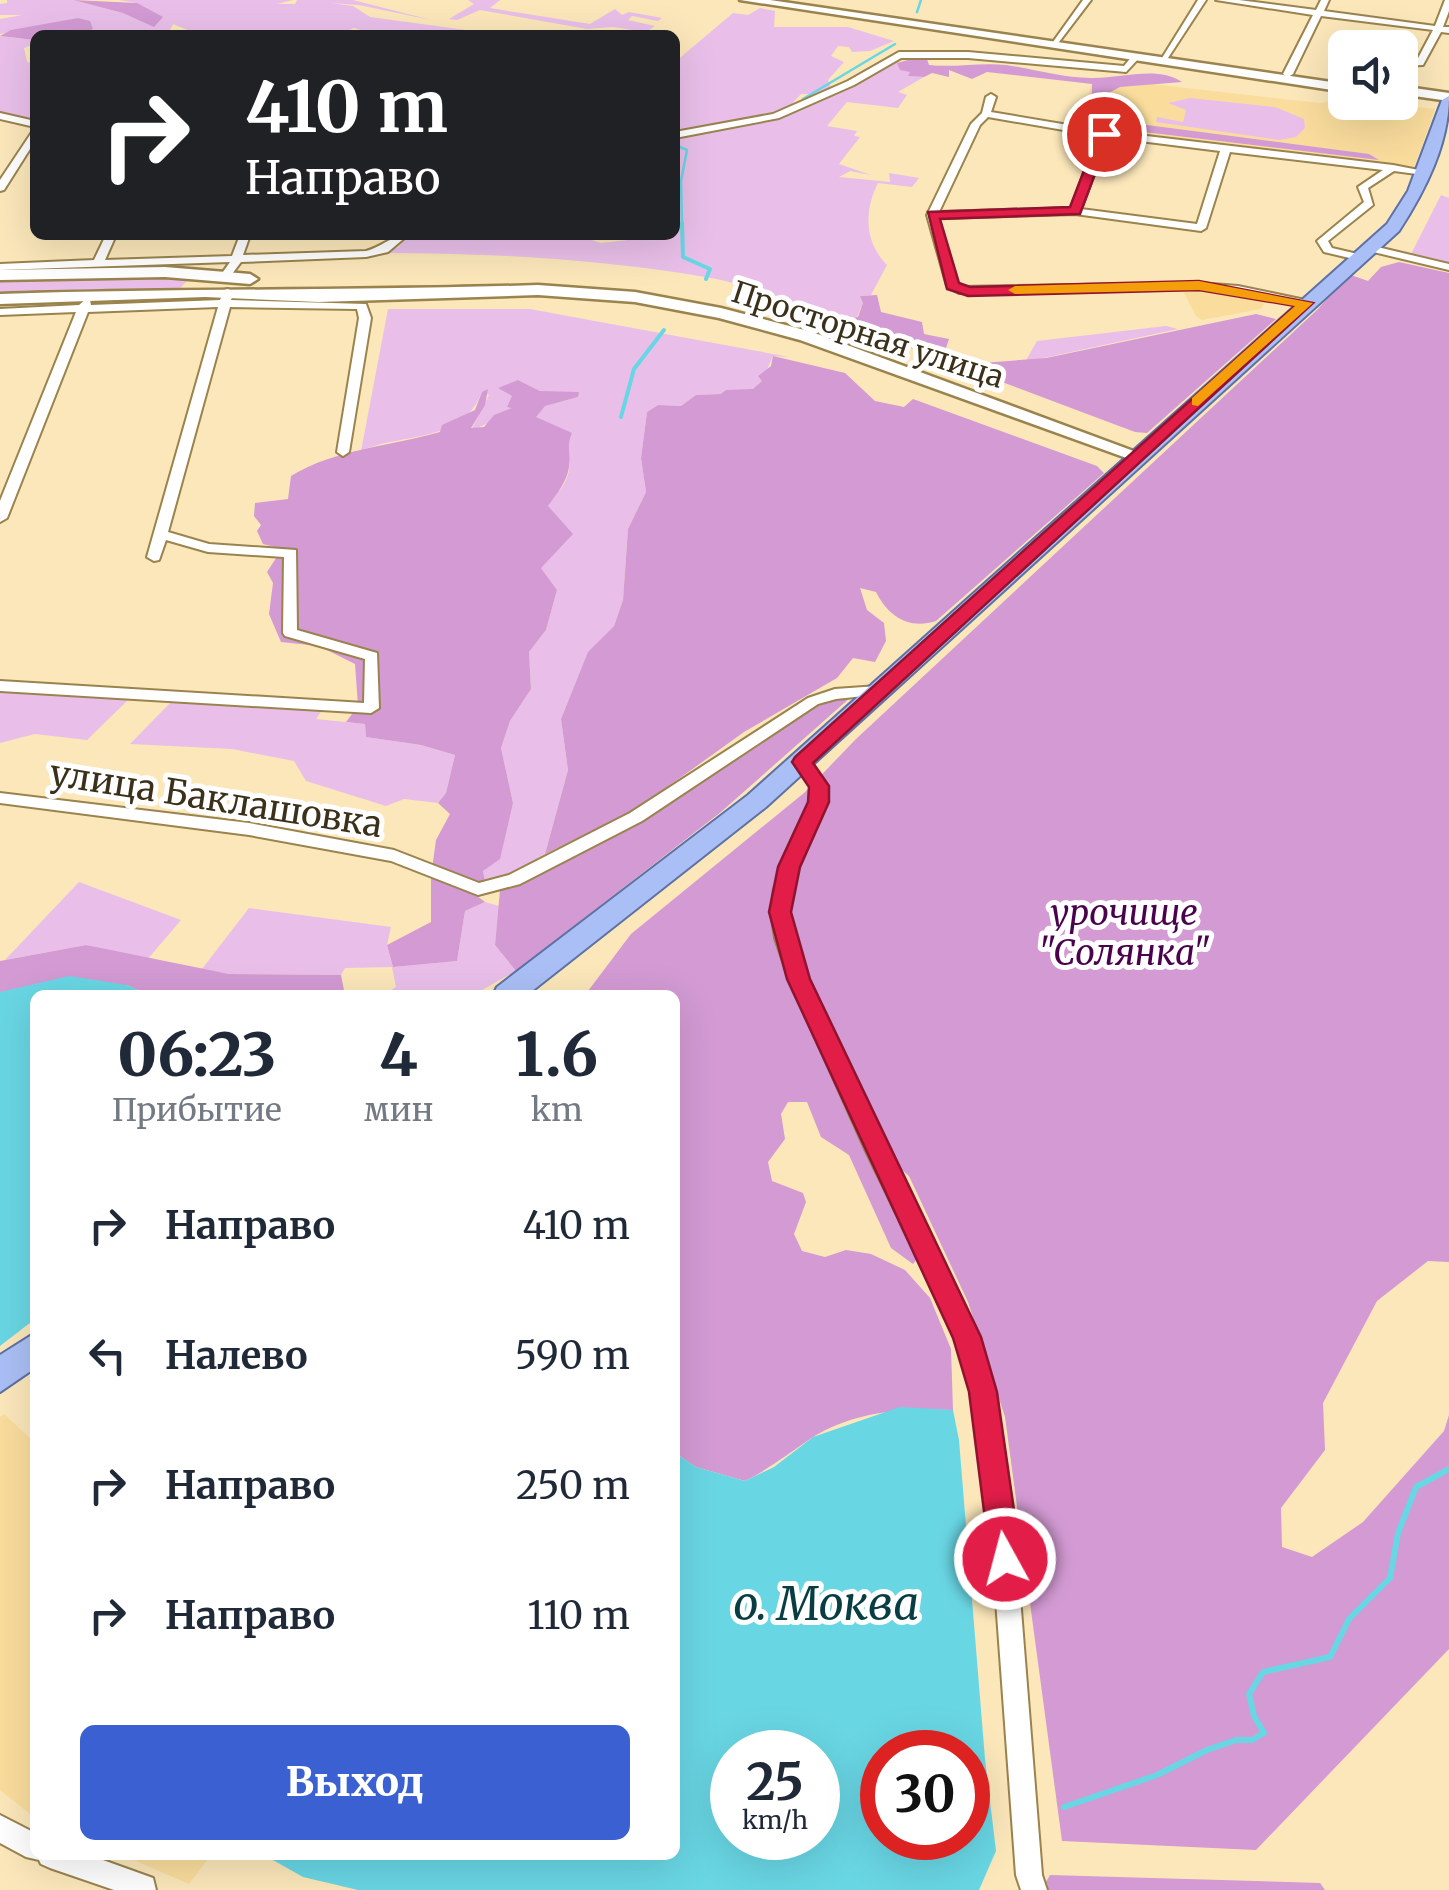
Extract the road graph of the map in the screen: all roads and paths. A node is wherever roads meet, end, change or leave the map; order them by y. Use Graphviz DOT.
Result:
graph roads {
  1 [pos="780,0"];
  2 [pos="1087,0"];
  3 [pos="1202,0"];
  4 [pos="1220,0"];
  5 [pos="1325,0"];
  6 [pos="1449,0"];
  7 [pos="756,2"];
  8 [pos="1318,13"];
  9 [pos="1444,29"];
  10 [pos="1056,40"];
  11 [pos="1165,56"];
  12 [pos="1136,57"];
  13 [pos="1418,63"];
  14 [pos="1288,74"];
  15 [pos="1328,82"];
  16 [pos="1328,83"];
  17 [pos="1418,96"];
  18 [pos="990,97"];
  19 [pos="1449,100"];
  20 [pos="986,114"];
  21 [pos="0,116"];
  22 [pos="30,123"];
  23 [pos="680,134"];
  24 [pos="1104,134"];
  25 [pos="30,142"];
  26 [pos="1226,148"];
  27 [pos="1394,168"];
  28 [pos="1424,172"];
  29 [pos="0,188"];
  30 [pos="1075,211"];
  31 [pos="932,215"];
  32 [pos="109,240"];
  33 [pos="243,240"];
  34 [pos="397,240"];
  35 [pos="1363,252"];
  36 [pos="237,258"];
  37 [pos="98,264"];
  38 [pos="0,266"];
  39 [pos="1449,267"];
  40 [pos="0,275"];
  41 [pos="226,290"];
  42 [pos="0,298"];
  43 [pos="85,303"];
  44 [pos="1304,305"];
  45 [pos="0,312"];
  46 [pos="343,452"];
  47 [pos="1138,456"];
  48 [pos="0,518"];
  49 [pos="160,534"];
  50 [pos="154,556"];
  51 [pos="0,686"];
  52 [pos="878,691"];
  53 [pos="802,762"];
  54 [pos="0,798"];
  55 [pos="512,990"];
  56 [pos="30,1352"];
  57 [pos="0,1376"];
  58 [pos="0,1828"];
  59 [pos="30,1845"];
  60 [pos="65,1860"];
  61 [pos="144,1887"];
  62 [pos="1034,1890"];
  1 -- 10 [label="main road"];
  2 -- 10 [label="street"];
  3 -- 11 [label="street"];
  4 -- 8 [label="street"];
  5 -- 8 [label="street"];
  6 -- 9 [label="street"];
  7 -- 12 [label="main road"];
  8 -- 9 [label="street"];
  8 -- 14 [label="street"];
  9 -- 13 [label="street"];
  10 -- 11 [label="main road"];
  11 -- 14 [label="main road"];
  12 -- 16 [label="main road"];
  12 -- 23 [label="street"];
  14 -- 15 [label="main road"];
  17 -- 19 [label="main road"];
  18 -- 20 [label="street"];
  19 -- 28 [label="main road"];
  20 -- 24 [label="street"];
  20 -- 31 [label="street"];
  21 -- 22 [label="street"];
  24 -- 26 [label="street"];
  24 -- 30 [label="street"];
  25 -- 29 [label="street"];
  26 -- 27 [label="street"];
  26 -- 30 [label="street"];
  27 -- 28 [label="street"];
  27 -- 35 [label="street"];
  28 -- 35 [label="main road"];
  30 -- 31 [label="street"];
  31 -- 44 [label="street"];
  32 -- 37 [label="street"];
  33 -- 36 [label="street"];
  34 -- 36 [label="street"];
  35 -- 39 [label="street"];
  35 -- 44 [label="main road"];
  36 -- 37 [label="street"];
  36 -- 41 [label="street"];
  37 -- 38 [label="street"];
  40 -- 41 [label="main road, Просторная улица"];
  41 -- 43 [label="main road, Просторная улица"];
  41 -- 46 [label="street"];
  41 -- 47 [label="main road, Просторная улица"];
  41 -- 49 [label="street"];
  42 -- 43 [label="main road, Просторная улица"];
  43 -- 45 [label="street"];
  43 -- 48 [label="street"];
  44 -- 47 [label="main road"];
  47 -- 52 [label="main road"];
  49 -- 50 [label="street"];
  49 -- 51 [label="street"];
  52 -- 53 [label="main road"];
  52 -- 54 [label="street, улица Баклашовка"];
  53 -- 55 [label="main road"];
  53 -- 62 [label="street"];
  56 -- 57 [label="main road"];
  58 -- 59 [label="street"];
  60 -- 61 [label="street"];
}
